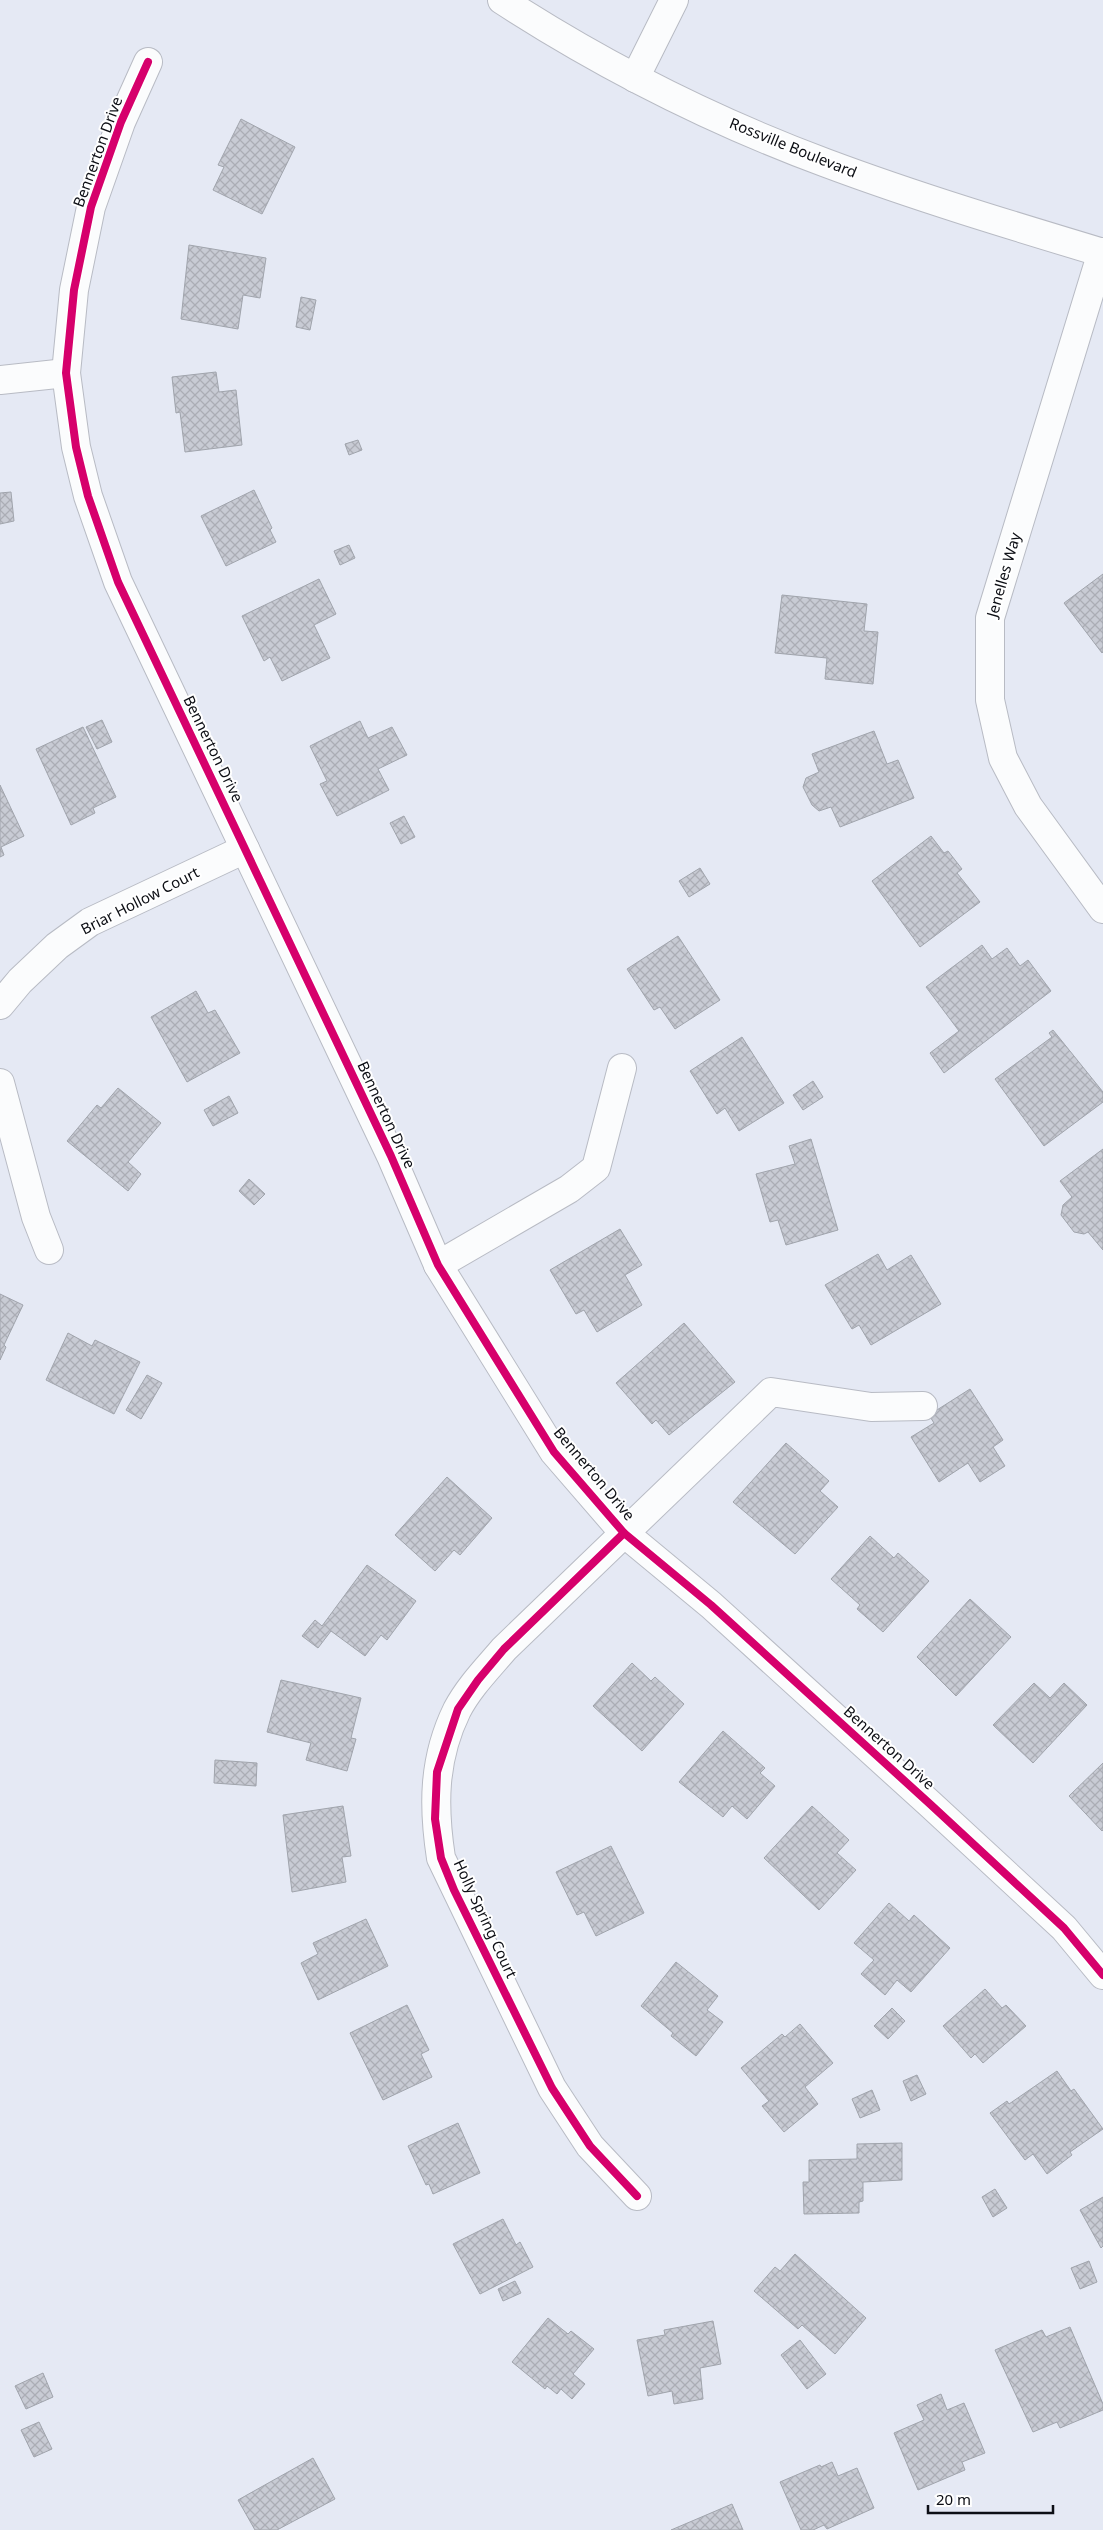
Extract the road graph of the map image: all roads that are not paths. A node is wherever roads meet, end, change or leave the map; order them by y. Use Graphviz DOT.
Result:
graph roads {
  1 [pos="502,0"];
  2 [pos="674,0"];
  3 [pos="148,62"];
  4 [pos="635,78"];
  5 [pos="1102,252"];
  6 [pos="66,373"];
  7 [pos="0,380"];
  8 [pos="246,849"];
  9 [pos="1103,908"];
  10 [pos="0,1005"];
  11 [pos="622,1068"];
  12 [pos="0,1083"];
  13 [pos="49,1250"];
  14 [pos="438,1265"];
  15 [pos="923,1406"];
  16 [pos="624,1533"];
  17 [pos="1103,1974"];
  18 [pos="637,2196"];
  1 -- 4 [label="street, Rossville Boulevard"];
  2 -- 4 [label="street"];
  3 -- 6 [label="street, Bennerton Drive"];
  4 -- 5 [label="street, Rossville Boulevard"];
  5 -- 9 [label="street, Jenelles Way"];
  6 -- 7 [label="street"];
  6 -- 8 [label="street, Bennerton Drive"];
  8 -- 10 [label="street, Briar Hollow Court"];
  8 -- 14 [label="street, Bennerton Drive"];
  11 -- 14 [label="street"];
  12 -- 13 [label="street"];
  14 -- 16 [label="street, Bennerton Drive"];
  15 -- 16 [label="street, Holly Spring Court"];
  16 -- 17 [label="street, Bennerton Drive"];
  16 -- 18 [label="street, Holly Spring Court"];
}
